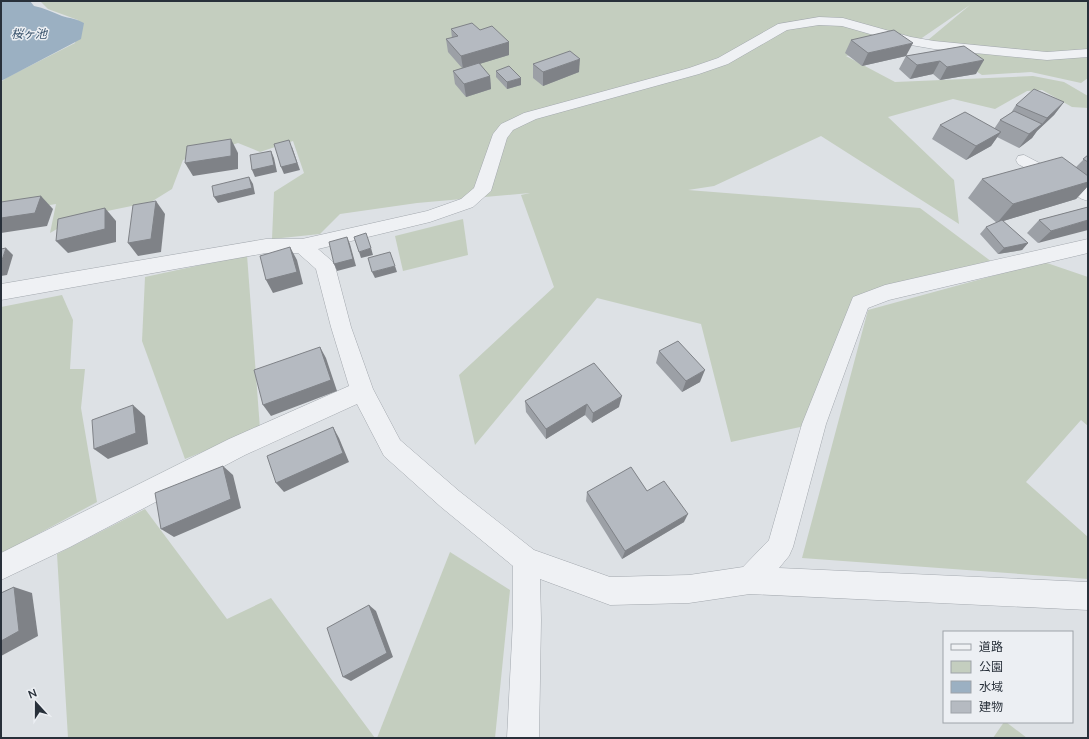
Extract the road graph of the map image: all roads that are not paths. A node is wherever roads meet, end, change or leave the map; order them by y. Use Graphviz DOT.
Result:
graph roads {
  1 [pos="1088,53"];
  2 [pos="1024,160"];
  3 [pos="1088,195"];
  4 [pos="302,246"];
  5 [pos="1088,246"];
  6 [pos="1,292"];
  7 [pos="362,391"];
  8 [pos="526,560"];
  9 [pos="1,567"];
  10 [pos="750,580"];
  11 [pos="1088,596"];
  12 [pos="523,738"];
  1 -- 4 [label="street"];
  2 -- 3 [label="street"];
  4 -- 6 [label="street"];
  4 -- 7 [label="street"];
  5 -- 10 [label="street"];
  7 -- 8 [label="street"];
  7 -- 9 [label="street"];
  8 -- 10 [label="street"];
  8 -- 12 [label="street"];
  10 -- 11 [label="street"];
}
